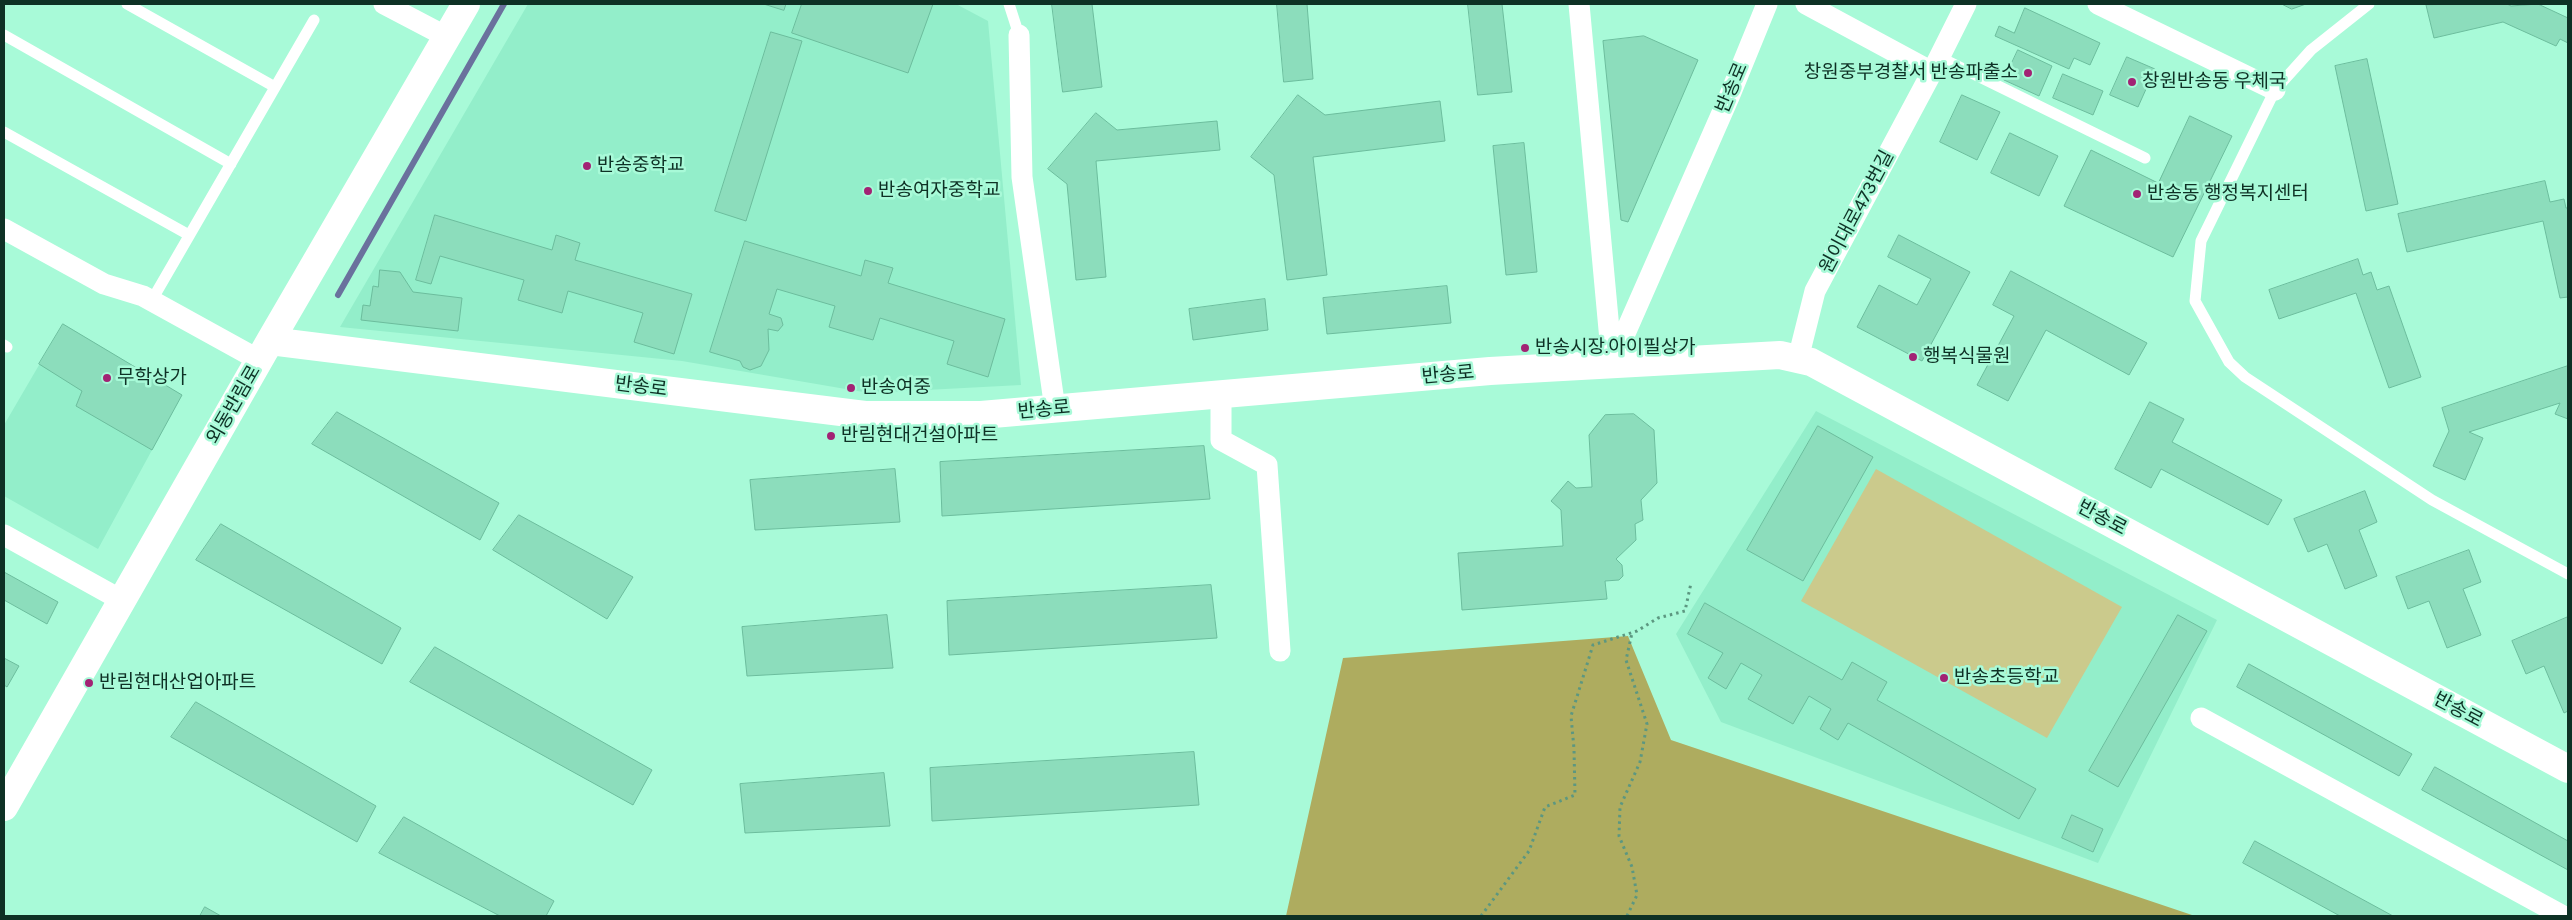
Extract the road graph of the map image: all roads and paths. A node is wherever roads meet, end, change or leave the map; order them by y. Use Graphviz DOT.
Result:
graph roads {
  1 [pos="127,4"];
  2 [pos="384,4"];
  3 [pos="466,4"];
  4 [pos="1009,4"];
  5 [pos="1579,4"];
  6 [pos="1767,4"];
  7 [pos="1806,4"];
  8 [pos="1966,4"];
  9 [pos="2369,4"];
  10 [pos="2112,7"];
  11 [pos="314,20"];
  12 [pos="4,35"];
  13 [pos="1019,35"];
  14 [pos="447,37"];
  15 [pos="1935,65"];
  16 [pos="275,87"];
  17 [pos="2275,90"];
  18 [pos="4,132"];
  19 [pos="2145,158"];
  20 [pos="231,164"];
  21 [pos="4,229"];
  22 [pos="190,235"];
  23 [pos="152,300"];
  24 [pos="264,350"];
  25 [pos="1798,359"];
  26 [pos="1612,363"];
  27 [pos="1221,395"];
  28 [pos="1055,409"];
  29 [pos="4,535"];
  30 [pos="2568,574"];
  31 [pos="1691,583"];
  32 [pos="123,601"];
  33 [pos="1632,632"];
  34 [pos="1280,651"];
  35 [pos="2201,718"];
  36 [pos="2568,769"];
  37 [pos="4,807"];
  38 [pos="1480,916"];
  39 [pos="1627,916"];
  40 [pos="2563,916"];
  1 -- 16 [label="lane"];
  2 -- 14 [label="street"];
  3 -- 14 [label="street, 외동반림로"];
  4 -- 13 [label="lane"];
  5 -- 26 [label="street"];
  6 -- 26 [label="street, 반송로"];
  7 -- 15 [label="street"];
  8 -- 15 [label="street, 원이대로473번길"];
  9 -- 17 [label="lane"];
  10 -- 17 [label="street"];
  11 -- 16 [label="lane"];
  12 -- 20 [label="lane"];
  13 -- 28 [label="street"];
  14 -- 24 [label="street, 외동반림로"];
  15 -- 19 [label="lane"];
  15 -- 25 [label="street, 원이대로473번길"];
  16 -- 20 [label="lane"];
  17 -- 30 [label="lane"];
  18 -- 22 [label="lane"];
  20 -- 22 [label="lane"];
  21 -- 23 [label="street"];
  22 -- 23 [label="lane"];
  23 -- 24 [label="street"];
  24 -- 28 [label="street, 반송로"];
  24 -- 32 [label="street, 외동반림로"];
  25 -- 26 [label="street, 반송로"];
  25 -- 36 [label="street, 반송로"];
  26 -- 27 [label="street, 반송로"];
  27 -- 28 [label="street, 반송로"];
  27 -- 34 [label="street"];
  29 -- 32 [label="street"];
  31 -- 33 [label="path"];
  32 -- 37 [label="street, 외동반림로"];
  33 -- 38 [label="path"];
  33 -- 39 [label="path"];
  35 -- 40 [label="street"];
}
